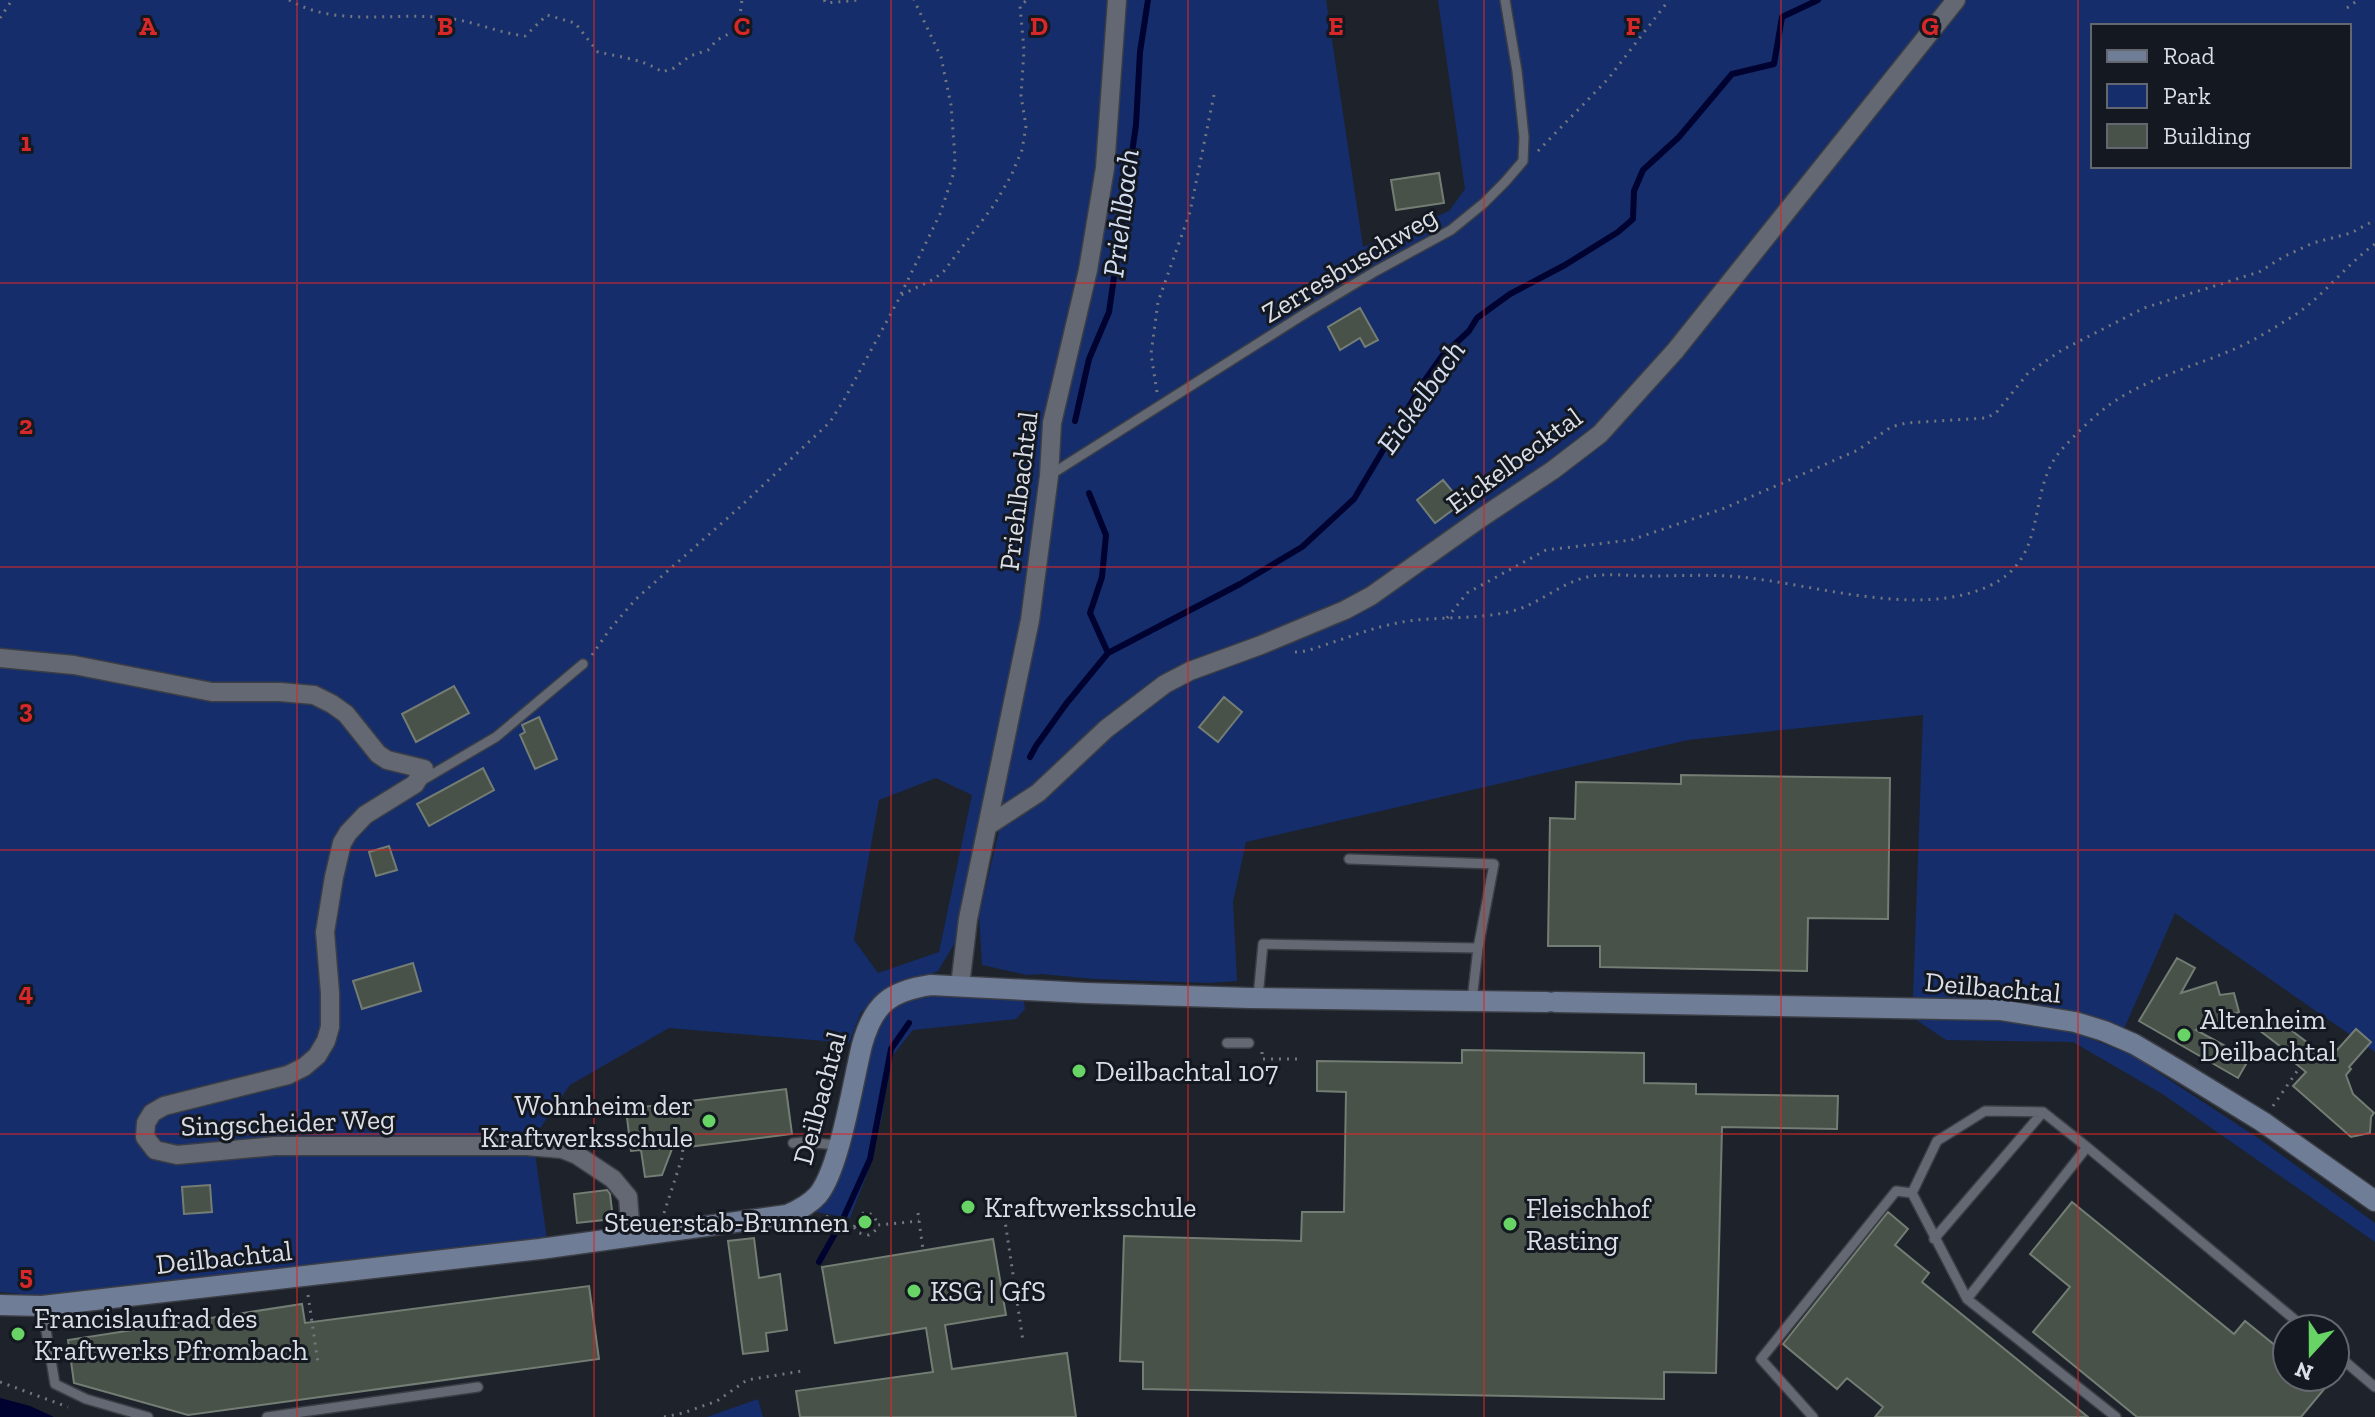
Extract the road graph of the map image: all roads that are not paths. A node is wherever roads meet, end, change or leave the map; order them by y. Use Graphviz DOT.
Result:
graph roads {
  1 [pos="1117,0"];
  2 [pos="1505,0"];
  3 [pos="1956,0"];
  4 [pos="1049,476"];
  5 [pos="0,658"];
  6 [pos="583,664"];
  7 [pos="415,784"];
  8 [pos="989,825"];
  9 [pos="1349,859"];
  10 [pos="1478,948"];
  11 [pos="960,986"];
  12 [pos="1257,998"];
  13 [pos="1472,1000"];
  14 [pos="1227,1043"];
  15 [pos="1249,1043"];
  16 [pos="2043,1112"];
  17 [pos="793,1143"];
  18 [pos="838,1145"];
  19 [pos="2087,1147"];
  20 [pos="1912,1193"];
  21 [pos="2375,1201"];
  22 [pos="631,1236"];
  23 [pos="1934,1239"];
  24 [pos="1967,1299"];
  25 [pos="0,1305"];
  26 [pos="42,1306"];
  27 [pos="2287,1313"];
  28 [pos="2351,1367"];
  29 [pos="478,1387"];
  30 [pos="2375,1387"];
  31 [pos="148,1417"];
  32 [pos="267,1417"];
  33 [pos="1813,1417"];
  34 [pos="2116,1417"];
  1 -- 4 [label="street, Priehlbachtal"];
  2 -- 4 [label="lane, Zerresbuschweg"];
  3 -- 8 [label="street, Eickelbecktal"];
  4 -- 8 [label="street, Priehlbachtal"];
  5 -- 7 [label="street"];
  6 -- 7 [label="lane, Singscheider Weg"];
  7 -- 22 [label="street, Singscheider Weg"];
  8 -- 11 [label="street, Priehlbachtal"];
  9 -- 10 [label="lane"];
  10 -- 12 [label="lane"];
  10 -- 13 [label="lane"];
  11 -- 12 [label="street, Deilbachtal"];
  11 -- 18 [label="street, Deilbachtal"];
  12 -- 13 [label="street, Deilbachtal"];
  13 -- 21 [label="street, Deilbachtal"];
  14 -- 15 [label="lane"];
  16 -- 19 [label="lane"];
  16 -- 20 [label="lane"];
  16 -- 23 [label="lane"];
  17 -- 18 [label="lane"];
  18 -- 22 [label="street, Deilbachtal"];
  19 -- 24 [label="lane"];
  19 -- 27 [label="lane"];
  20 -- 23 [label="lane"];
  20 -- 33 [label="lane"];
  22 -- 26 [label="street, Deilbachtal"];
  23 -- 24 [label="lane"];
  24 -- 34 [label="lane"];
  25 -- 26 [label="street, Deilbachtal"];
  26 -- 31 [label="lane"];
  28 -- 30 [label="lane"];
  29 -- 32 [label="lane"];
}
